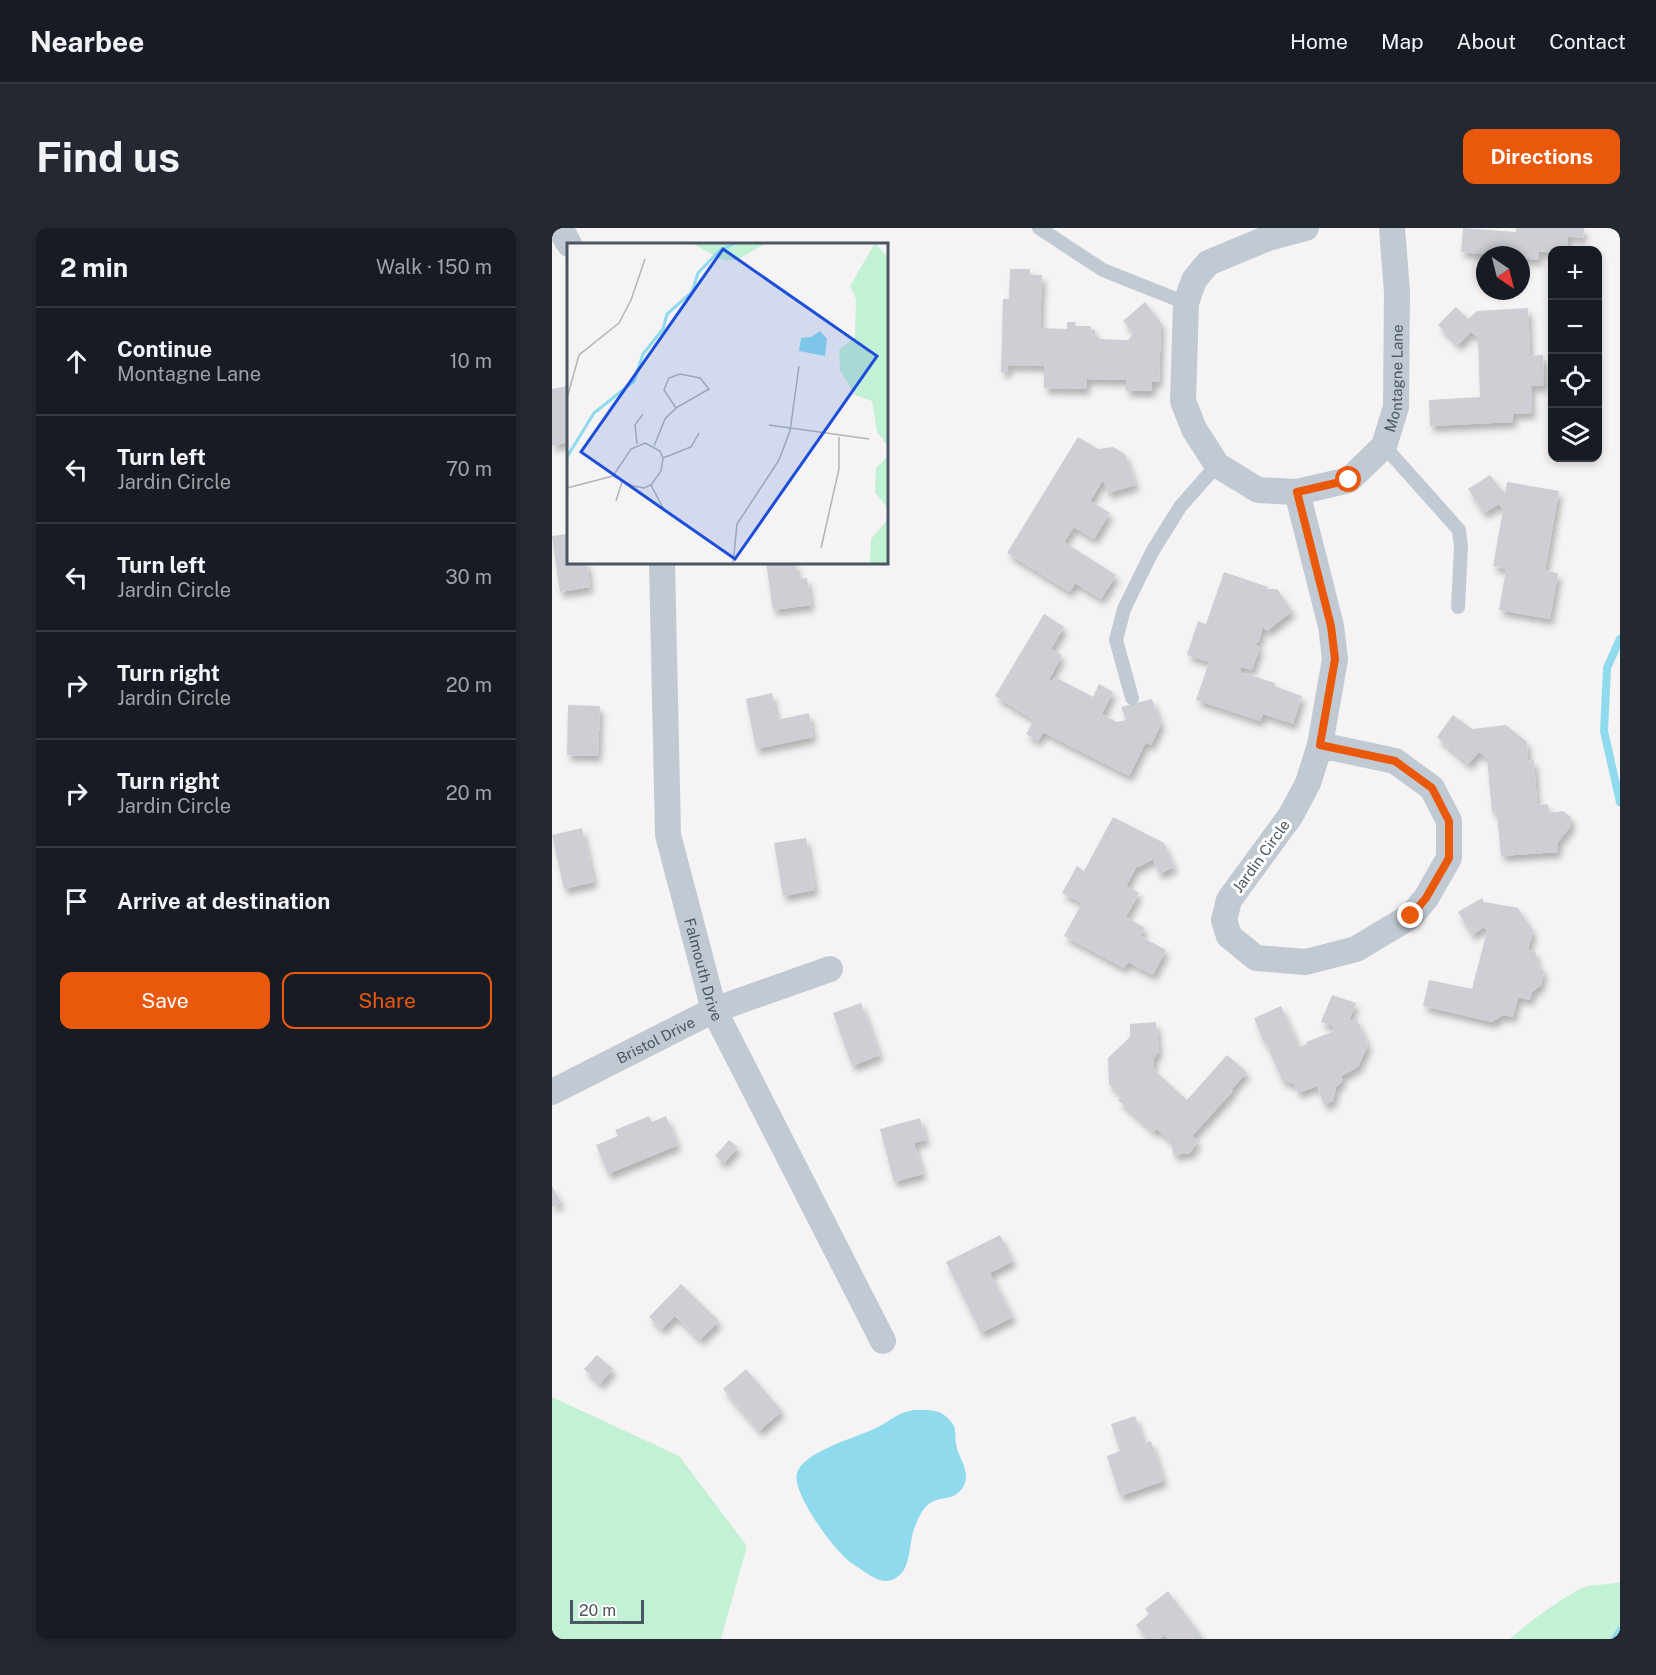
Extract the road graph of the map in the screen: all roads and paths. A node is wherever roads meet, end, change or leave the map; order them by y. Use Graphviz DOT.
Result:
graph roads {
  1 [pos="560,228"];
  2 [pos="1039,228"];
  3 [pos="1306,228"];
  4 [pos="1392,228"];
  5 [pos="568,243"];
  6 [pos="1186,303"];
  7 [pos="1384,446"];
  8 [pos="1217,465"];
  9 [pos="1297,492"];
  10 [pos="662,564"];
  11 [pos="1458,608"];
  12 [pos="1132,698"];
  13 [pos="1320,745"];
  14 [pos="830,969"];
  15 [pos="714,1010"];
  16 [pos="552,1092"];
  17 [pos="883,1341"];
  1 -- 5 [label="street"];
  2 -- 6 [label="lane"];
  3 -- 6 [label="street, Montagne Lane"];
  4 -- 7 [label="street, Montagne Lane"];
  6 -- 8 [label="street, Montagne Lane"];
  7 -- 9 [label="street, Montagne Lane"];
  7 -- 11 [label="lane"];
  8 -- 9 [label="street, Montagne Lane"];
  8 -- 12 [label="lane"];
  9 -- 13 [label="street, Jardin Circle"];
  10 -- 15 [label="street, Falmouth Drive"];
  13 -- 13 [label="street, Jardin Circle"];
  14 -- 15 [label="street, Bristol Drive"];
  15 -- 16 [label="street, Bristol Drive"];
  15 -- 17 [label="street, Falmouth Drive"];
}
